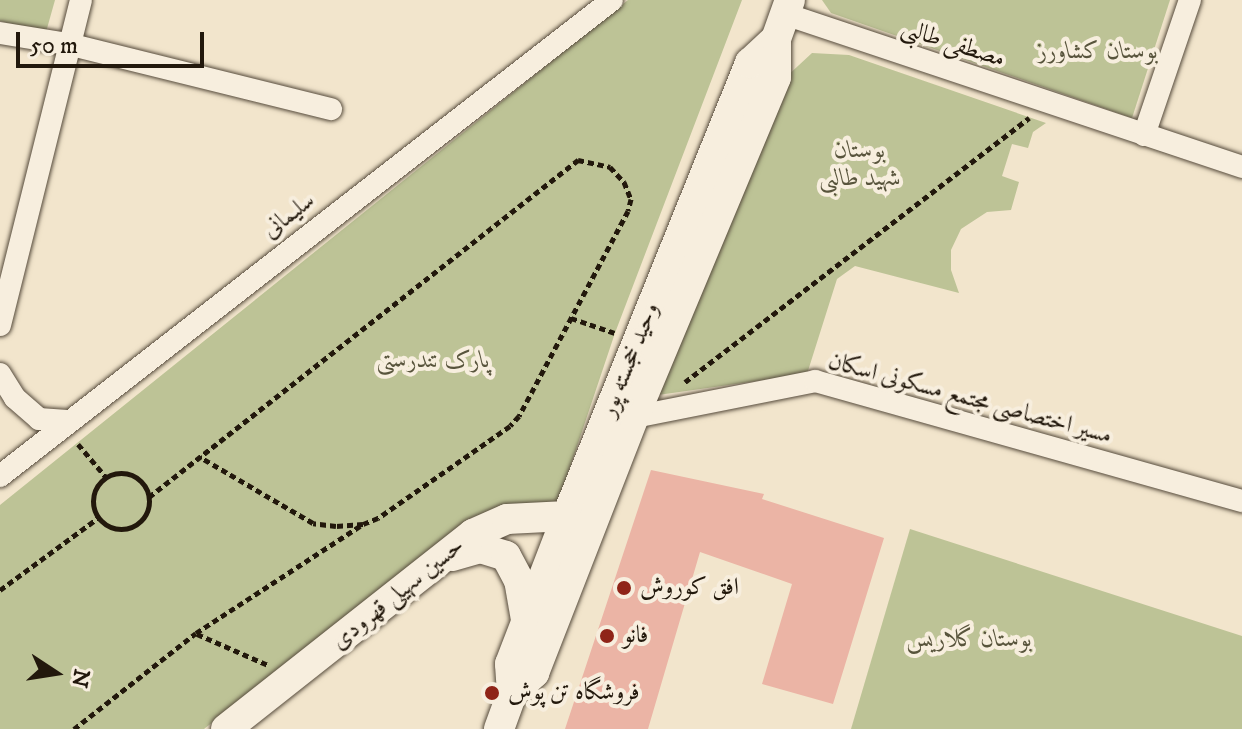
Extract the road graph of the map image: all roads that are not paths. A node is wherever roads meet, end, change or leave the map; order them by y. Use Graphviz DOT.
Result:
graph roads {
  1 [pos="81,0"];
  2 [pos="612,0"];
  3 [pos="1190,0"];
  4 [pos="784,18"];
  5 [pos="0,33"];
  6 [pos="68,44"];
  7 [pos="331,109"];
  8 [pos="1144,135"];
  9 [pos="1242,167"];
  10 [pos="0,325"];
  11 [pos="0,374"];
  12 [pos="634,417"];
  13 [pos="65,423"];
  14 [pos="0,476"];
  15 [pos="1242,501"];
  16 [pos="579,519"];
  17 [pos="438,561"];
  18 [pos="526,620"];
  19 [pos="512,693"];
  20 [pos="226,729"];
  21 [pos="499,729"];
  1 -- 6 [label="street"];
  2 -- 13 [label="street, سلیمانی"];
  3 -- 8 [label="street"];
  4 -- 8 [label="street, مصطفی طالبی"];
  4 -- 12 [label="main road, وحید خجسته پور"];
  4 -- 16 [label="main road, وحید خجسته پور"];
  5 -- 6 [label="street"];
  6 -- 7 [label="street"];
  6 -- 10 [label="street"];
  8 -- 9 [label="street, مصطفی طالبی"];
  11 -- 13 [label="street"];
  12 -- 15 [label="street, مسیر اختصاصی مجتمع مسکونی اسکان"];
  12 -- 16 [label="main road, وحید خجسته پور"];
  13 -- 14 [label="street, سلیمانی"];
  16 -- 17 [label="main road, حسین سهیلی قهرودی"];
  16 -- 18 [label="main road, وحید خجسته پور"];
  16 -- 19 [label="main road, وحید خجسته پور"];
  17 -- 18 [label="main road"];
  17 -- 20 [label="main road, حسین سهیلی قهرودی"];
  18 -- 19 [label="main road, وحید خجسته پور"];
  19 -- 21 [label="main road, وحید خجسته پور"];
}
